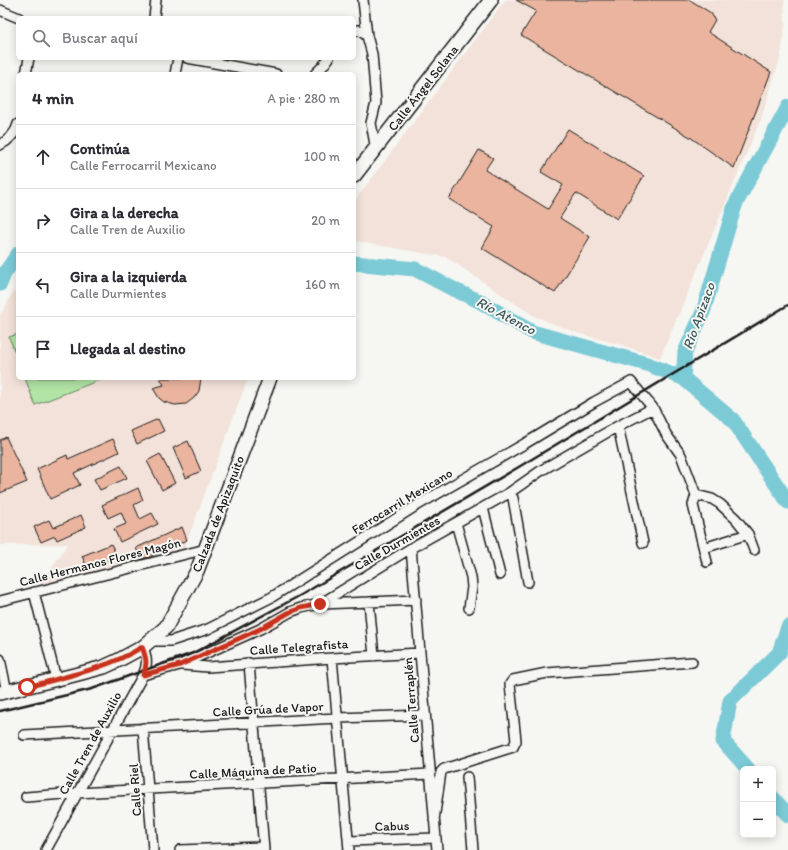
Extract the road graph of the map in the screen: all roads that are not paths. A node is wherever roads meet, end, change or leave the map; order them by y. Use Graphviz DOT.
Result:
graph roads {
  1 [pos="156,0"];
  2 [pos="364,0"];
  3 [pos="491,0"];
  4 [pos="0,10"];
  5 [pos="154,16"];
  6 [pos="16,17"];
  7 [pos="356,31"];
  8 [pos="367,36"];
  9 [pos="29,60"];
  10 [pos="178,60"];
  11 [pos="197,60"];
  12 [pos="328,60"];
  13 [pos="26,72"];
  14 [pos="175,72"];
  15 [pos="256,72"];
  16 [pos="317,72"];
  17 [pos="16,130"];
  18 [pos="0,145"];
  19 [pos="376,150"];
  20 [pos="356,174"];
  21 [pos="269,380"];
  22 [pos="653,408"];
  23 [pos="618,426"];
  24 [pos="509,493"];
  25 [pos="696,495"];
  26 [pos="483,508"];
  27 [pos="456,523"];
  28 [pos="748,534"];
  29 [pos="643,543"];
  30 [pos="411,548"];
  31 [pos="704,548"];
  32 [pos="206,549"];
  33 [pos="754,550"];
  34 [pos="707,562"];
  35 [pos="500,575"];
  36 [pos="528,582"];
  37 [pos="34,592"];
  38 [pos="416,600"];
  39 [pos="0,601"];
  40 [pos="369,602"];
  41 [pos="320,604"];
  42 [pos="469,608"];
  43 [pos="147,644"];
  44 [pos="420,653"];
  45 [pos="374,656"];
  46 [pos="332,658"];
  47 [pos="0,659"];
  48 [pos="692,662"];
  49 [pos="249,663"];
  50 [pos="180,665"];
  51 [pos="143,675"];
  52 [pos="56,679"];
  53 [pos="3,692"];
  54 [pos="425,715"];
  55 [pos="337,718"];
  56 [pos="254,723"];
  57 [pos="143,728"];
  58 [pos="112,731"];
  59 [pos="24,735"];
  60 [pos="430,774"];
  61 [pos="467,777"];
  62 [pos="343,779"];
  63 [pos="258,784"];
  64 [pos="148,789"];
  65 [pos="77,793"];
  66 [pos="26,797"];
  67 [pos="434,820"];
  68 [pos="436,838"];
  69 [pos="349,845"];
  70 [pos="263,848"];
  71 [pos="46,850"];
  72 [pos="153,850"];
  73 [pos="180,850"];
  74 [pos="437,850"];
  75 [pos="473,850"];
  1 -- 5 [label="street"];
  2 -- 8 [label="street"];
  3 -- 19 [label="main road, Calle Ángel Solana"];
  4 -- 6 [label="street"];
  7 -- 8 [label="street"];
  8 -- 19 [label="street"];
  9 -- 13 [label="street"];
  10 -- 14 [label="street"];
  11 -- 15 [label="street"];
  12 -- 16 [label="street"];
  17 -- 18 [label="street"];
  19 -- 20 [label="main road, Calle Ángel Solana"];
  21 -- 32 [label="main road, Calzada de Apizaquito"];
  22 -- 23 [label="street, Calle Durmientes"];
  22 -- 25 [label="street"];
  22 -- 43 [label="street, Ferrocarril Mexicano"];
  23 -- 24 [label="street, Calle Durmientes"];
  23 -- 29 [label="street"];
  24 -- 26 [label="street, Calle Durmientes"];
  24 -- 36 [label="street"];
  25 -- 28 [label="street"];
  25 -- 31 [label="street"];
  26 -- 27 [label="street, Calle Durmientes"];
  26 -- 35 [label="street"];
  27 -- 30 [label="street, Calle Durmientes"];
  27 -- 42 [label="street"];
  28 -- 31 [label="street"];
  28 -- 33 [label="street"];
  30 -- 38 [label="street, Calle Terraplén"];
  30 -- 41 [label="street, Calle Durmientes"];
  31 -- 34 [label="street"];
  32 -- 37 [label="street, Calle Hermanos Flores Magón"];
  32 -- 43 [label="main road, Calzada de Apizaquito"];
  37 -- 39 [label="street, Calle Hermanos Flores Magón"];
  37 -- 52 [label="street"];
  38 -- 40 [label="street"];
  38 -- 44 [label="street, Calle Terraplén"];
  40 -- 41 [label="street"];
  40 -- 45 [label="street"];
  41 -- 50 [label="street, Calle Durmientes"];
  43 -- 51 [label="street, Calle Tren de Auxilio"];
  43 -- 52 [label="main road, Calzada de Apizaquito"];
  44 -- 45 [label="street, Calle Telegrafista"];
  44 -- 54 [label="street, Calle Terraplén"];
  45 -- 46 [label="street, Calle Telegrafista"];
  46 -- 49 [label="street, Calle Telegrafista"];
  46 -- 55 [label="street"];
  47 -- 53 [label="street"];
  48 -- 67 [label="street"];
  49 -- 50 [label="street, Calle Telegrafista"];
  49 -- 56 [label="street"];
  50 -- 51 [label="street, Calle Durmientes"];
  51 -- 58 [label="street, Calle Tren de Auxilio"];
  52 -- 53 [label="main road, Calzada de Apizaquito"];
  54 -- 55 [label="street, Calle Grúa de Vapor"];
  54 -- 60 [label="street, Calle Terraplén"];
  55 -- 56 [label="street, Calle Grúa de Vapor"];
  55 -- 62 [label="street"];
  56 -- 57 [label="street, Calle Grúa de Vapor"];
  56 -- 63 [label="street"];
  57 -- 58 [label="street, Calle Grúa de Vapor"];
  57 -- 64 [label="street, Calle Riel"];
  58 -- 59 [label="street, Calle Grúa de Vapor"];
  58 -- 65 [label="street, Calle Tren de Auxilio"];
  60 -- 62 [label="street, Calle Máquina de Patio"];
  60 -- 67 [label="street, Calle Terraplén"];
  61 -- 75 [label="street"];
  62 -- 63 [label="street, Calle Máquina de Patio"];
  62 -- 69 [label="street"];
  63 -- 64 [label="street, Calle Máquina de Patio"];
  63 -- 70 [label="street"];
  64 -- 65 [label="street, Calle Máquina de Patio"];
  64 -- 72 [label="street, Calle Riel"];
  65 -- 66 [label="street, Calle Máquina de Patio"];
  65 -- 71 [label="street, Calle Tren de Auxilio"];
  67 -- 68 [label="street, Calle Terraplén"];
  68 -- 69 [label="street, Cabus"];
  68 -- 74 [label="street, Calle Terraplén"];
  70 -- 73 [label="street"];
}
